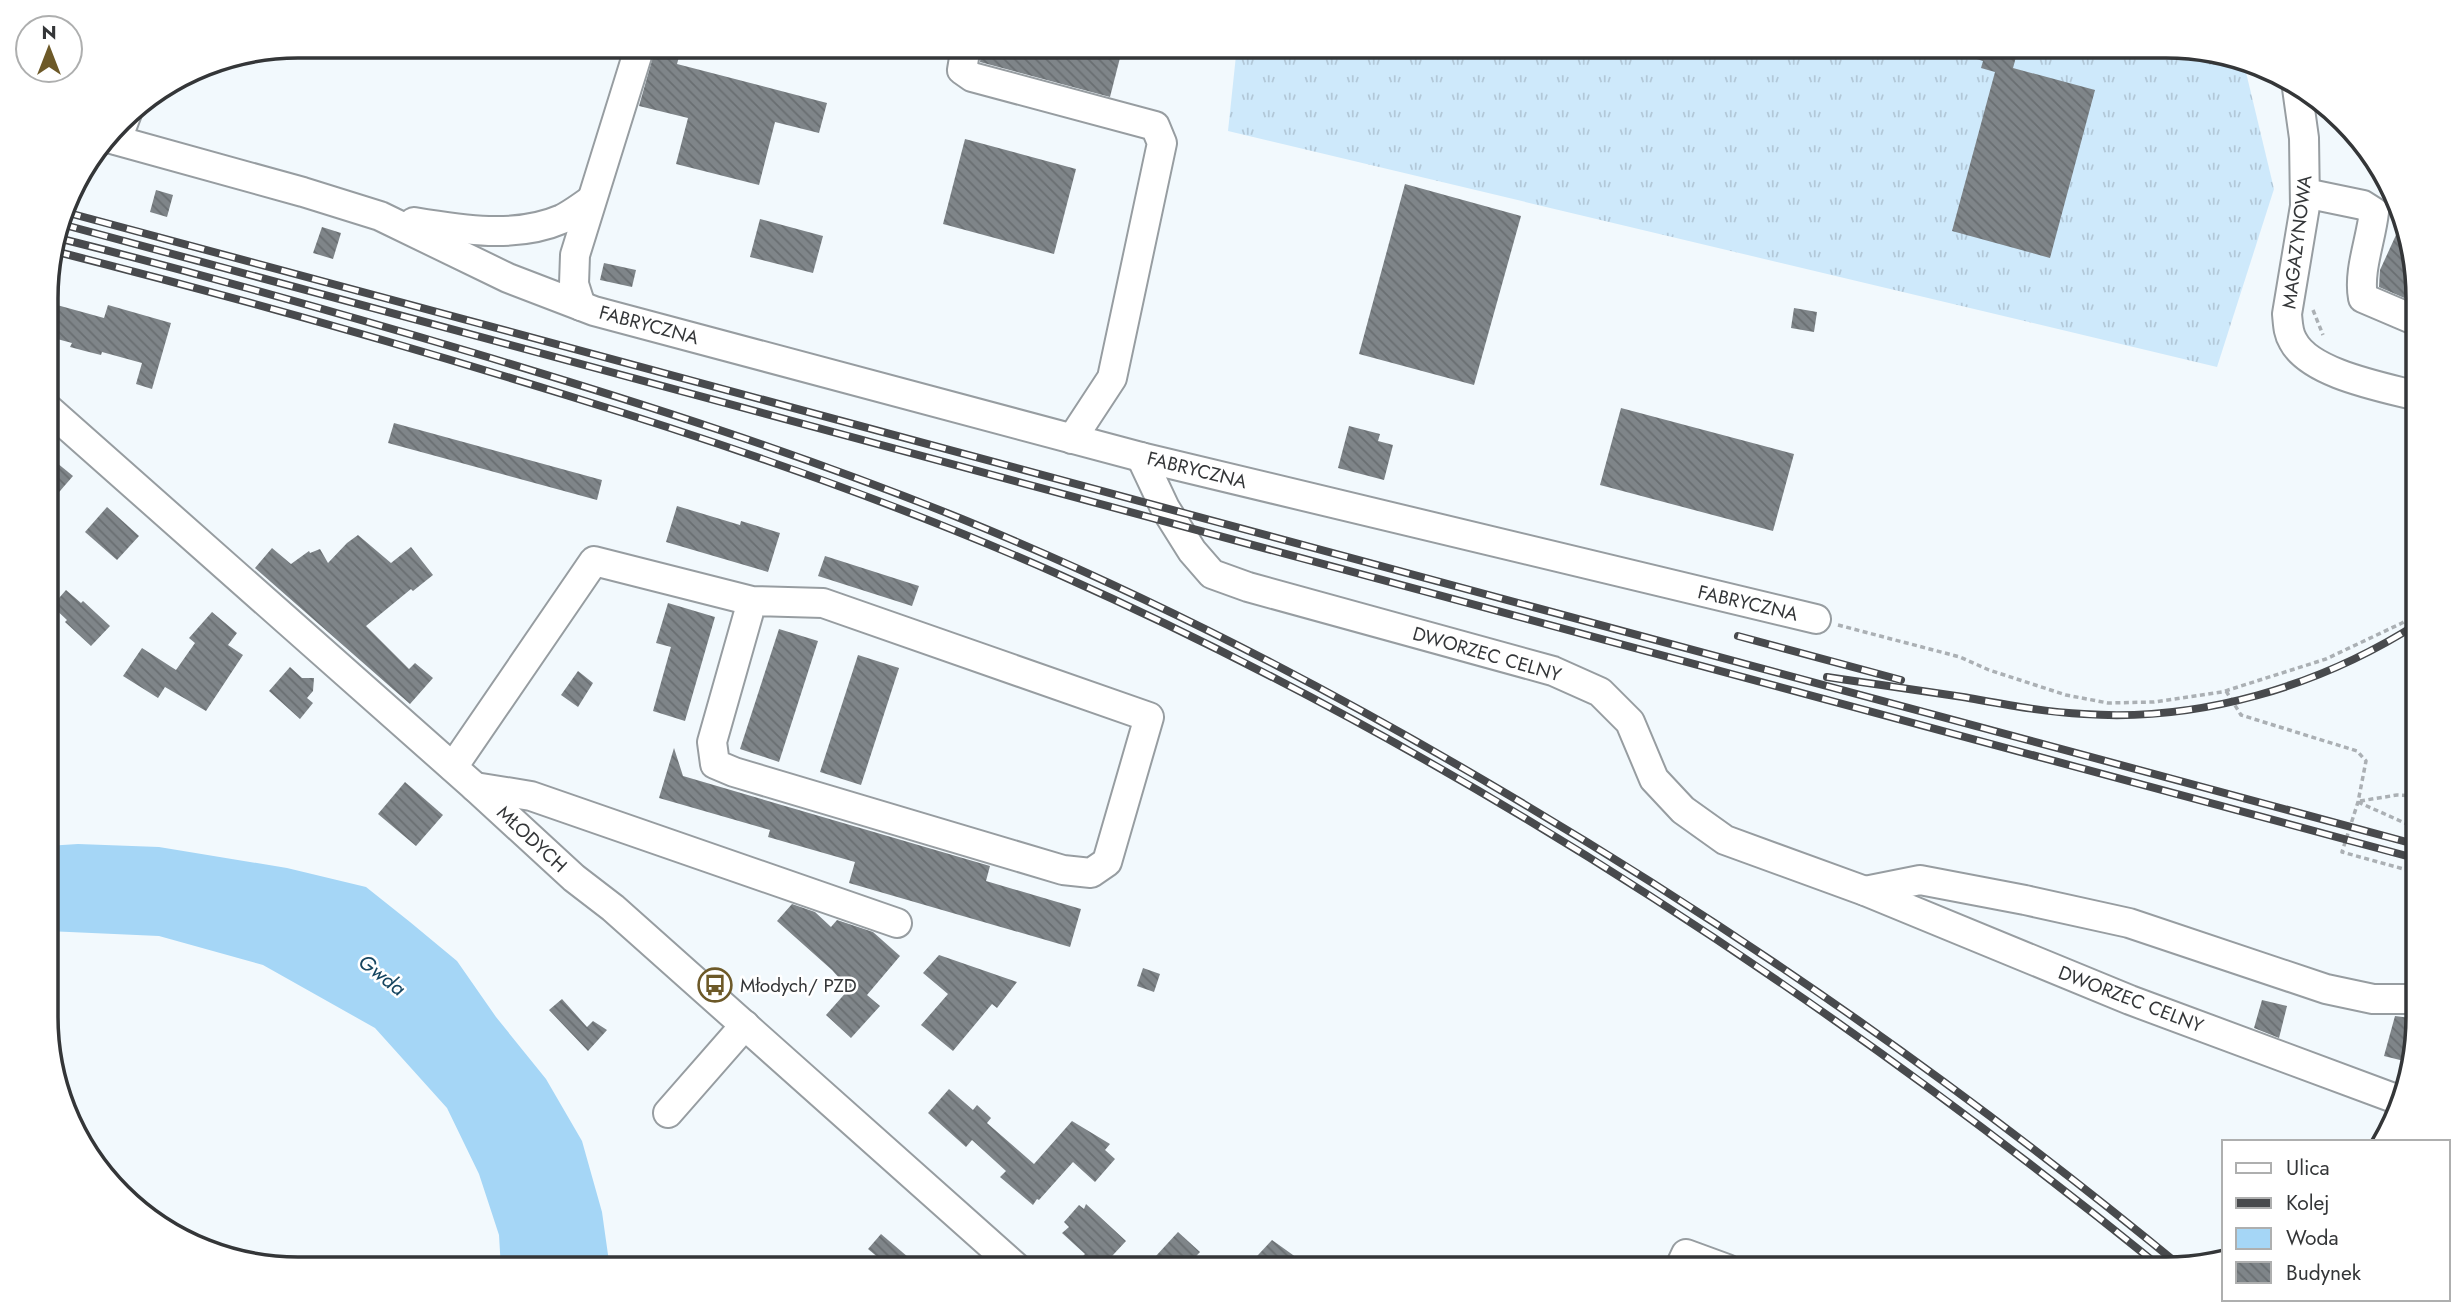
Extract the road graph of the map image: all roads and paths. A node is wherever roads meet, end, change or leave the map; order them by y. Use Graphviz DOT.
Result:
graph roads {
  1 [pos="636,58"];
  2 [pos="964,58"];
  3 [pos="2298,97"];
  4 [pos="117,140"];
  5 [pos="2305,193"];
  6 [pos="590,201"];
  7 [pos="380,216"];
  8 [pos="581,306"];
  9 [pos="2312,306"];
  10 [pos="2406,317"];
  11 [pos="2329,341"];
  12 [pos="2406,393"];
  13 [pos="58,418"];
  14 [pos="1072,439"];
  15 [pos="1141,457"];
  16 [pos="752,601"];
  17 [pos="1816,619"];
  18 [pos="2406,620"];
  19 [pos="2226,691"];
  20 [pos="453,767"];
  21 [pos="475,787"];
  22 [pos="2406,795"];
  23 [pos="2358,802"];
  24 [pos="2406,824"];
  25 [pos="2406,870"];
  26 [pos="1865,891"];
  27 [pos="897,923"];
  28 [pos="2406,999"];
  29 [pos="745,1026"];
  30 [pos="2393,1098"];
  31 [pos="668,1113"];
  32 [pos="1005,1257"];
  1 -- 6 [label="street, FABRYCZNA"];
  2 -- 14 [label="street"];
  3 -- 5 [label="street, MAGAZYNOWA"];
  4 -- 7 [label="street, FABRYCZNA"];
  5 -- 10 [label="street"];
  5 -- 12 [label="street, MAGAZYNOWA"];
  6 -- 7 [label="street, FABRYCZNA"];
  6 -- 8 [label="street, FABRYCZNA"];
  7 -- 8 [label="street, FABRYCZNA"];
  8 -- 14 [label="street, FABRYCZNA"];
  9 -- 11 [label="path"];
  13 -- 20 [label="street, MŁODYCH"];
  14 -- 15 [label="street, FABRYCZNA"];
  15 -- 17 [label="street, FABRYCZNA"];
  15 -- 26 [label="street, DWORZEC CELNY"];
  16 -- 16 [label="street"];
  16 -- 20 [label="street"];
  17 -- 19 [label="path"];
  18 -- 19 [label="path"];
  19 -- 23 [label="path"];
  20 -- 21 [label="street, MŁODYCH"];
  21 -- 27 [label="street"];
  21 -- 29 [label="street, MŁODYCH"];
  22 -- 23 [label="path"];
  23 -- 24 [label="path"];
  23 -- 25 [label="path"];
  26 -- 28 [label="street"];
  26 -- 30 [label="street, DWORZEC CELNY"];
  29 -- 31 [label="street"];
  29 -- 32 [label="street, MŁODYCH"];
}
